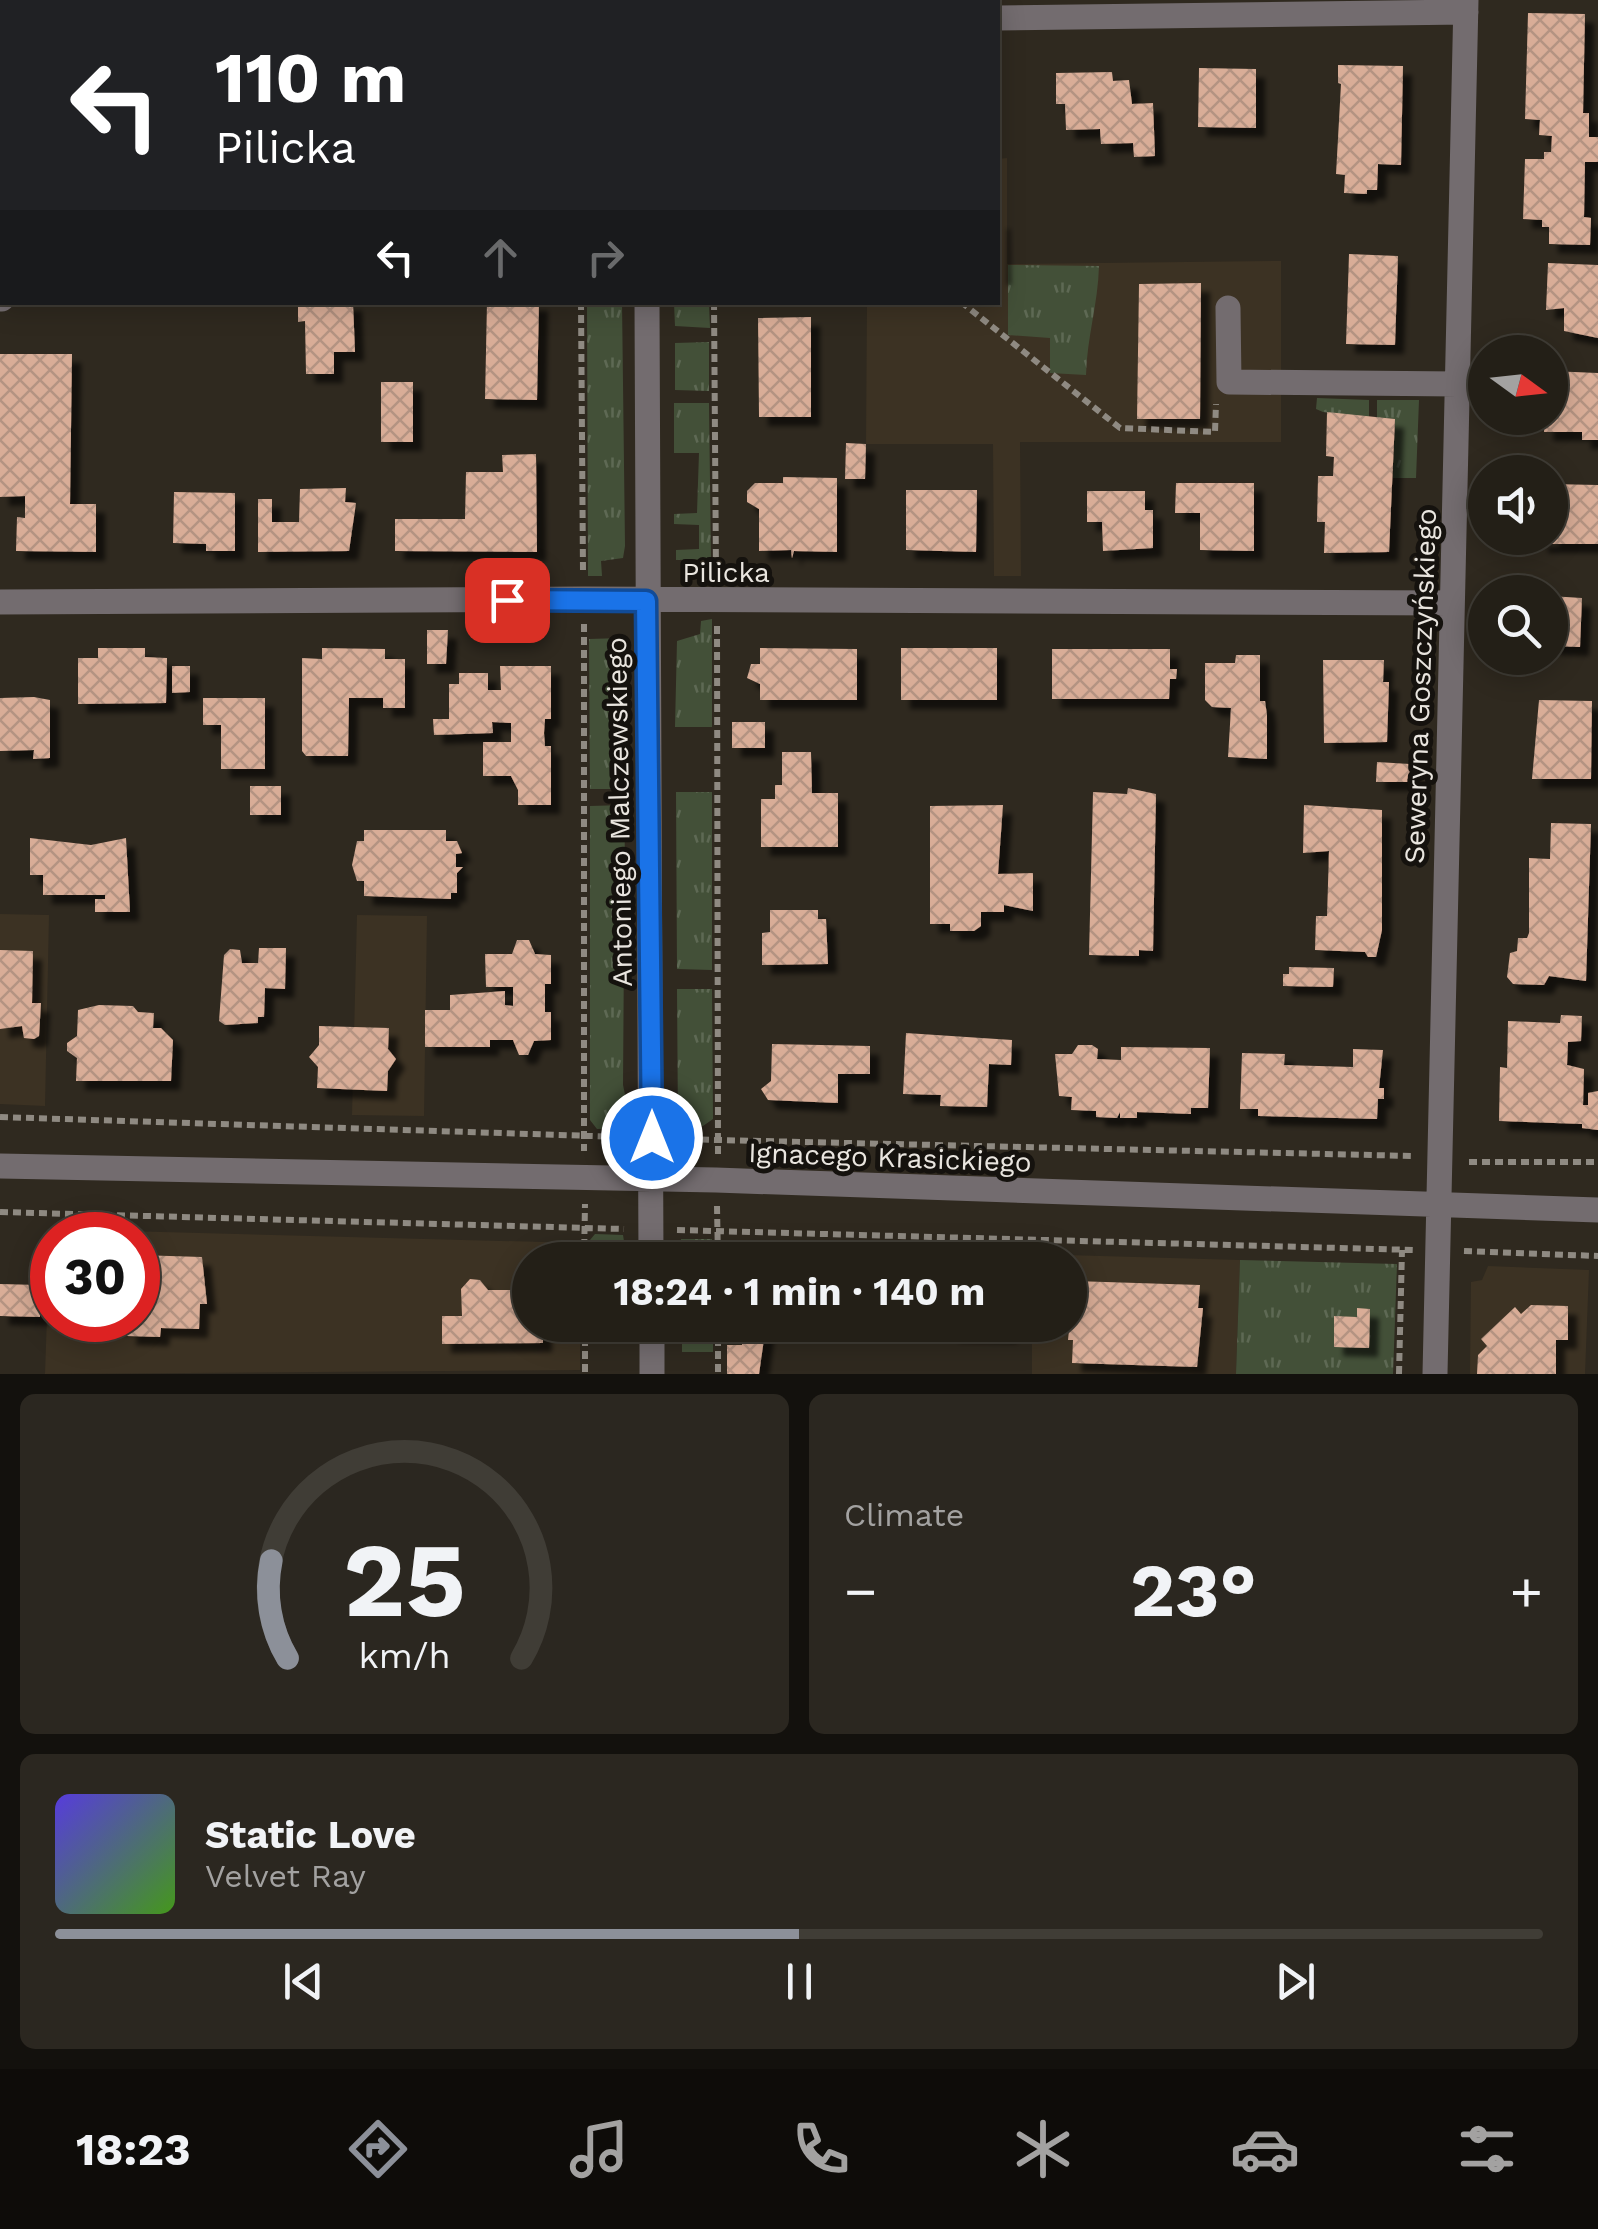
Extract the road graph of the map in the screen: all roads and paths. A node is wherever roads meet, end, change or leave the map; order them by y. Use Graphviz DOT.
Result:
graph roads {
  1 [pos="1466,6"];
  2 [pos="1000,18"];
  3 [pos="581,305"];
  4 [pos="647,305"];
  5 [pos="714,305"];
  6 [pos="965,305"];
  7 [pos="1228,308"];
  8 [pos="1229,382"];
  9 [pos="1458,384"];
  10 [pos="584,599"];
  11 [pos="646,601"];
  12 [pos="0,602"];
  13 [pos="716,602"];
  14 [pos="1452,603"];
  15 [pos="0,1118"];
  16 [pos="1413,1136"];
  17 [pos="1392,1156"];
  18 [pos="1598,1162"];
  19 [pos="0,1166"];
  20 [pos="1392,1168"];
  21 [pos="586,1177"];
  22 [pos="652,1178"];
  23 [pos="1470,1178"];
  24 [pos="1438,1206"];
  25 [pos="1598,1210"];
  26 [pos="0,1212"];
  27 [pos="584,1227"];
  28 [pos="651,1230"];
  29 [pos="1391,1238"];
  30 [pos="584,1242"];
  31 [pos="651,1242"];
  32 [pos="1390,1250"];
  33 [pos="1402,1250"];
  34 [pos="1415,1250"];
  35 [pos="1457,1251"];
  36 [pos="1598,1256"];
  37 [pos="585,1342"];
  38 [pos="652,1342"];
  39 [pos="718,1342"];
  40 [pos="586,1374"];
  41 [pos="652,1374"];
  42 [pos="718,1374"];
  43 [pos="1400,1374"];
  44 [pos="1435,1374"];
  1 -- 2 [label="street"];
  1 -- 9 [label="street, Seweryna Goszczyńskiego"];
  3 -- 10 [label="path"];
  4 -- 11 [label="street, Antoniego Malczewskiego"];
  5 -- 13 [label="path"];
  6 -- 8 [label="path"];
  7 -- 8 [label="street"];
  8 -- 9 [label="street"];
  9 -- 14 [label="street, Seweryna Goszczyńskiego"];
  10 -- 11 [label="street, Pilicka"];
  10 -- 12 [label="street, Pilicka"];
  10 -- 15 [label="path"];
  11 -- 13 [label="street, Pilicka"];
  11 -- 22 [label="street, Antoniego Malczewskiego"];
  13 -- 14 [label="street, Pilicka"];
  13 -- 17 [label="path"];
  14 -- 24 [label="street, Seweryna Goszczyńskiego"];
  16 -- 17 [label="path"];
  17 -- 20 [label="path"];
  18 -- 23 [label="path"];
  19 -- 21 [label="street, Ignacego Krasickiego"];
  21 -- 22 [label="street, Ignacego Krasickiego"];
  21 -- 27 [label="path"];
  22 -- 24 [label="street, Ignacego Krasickiego"];
  22 -- 28 [label="street, Antoniego Malczewskiego"];
  24 -- 25 [label="street, Ignacego Krasickiego"];
  24 -- 44 [label="street, Seweryna Goszczyńskiego"];
  26 -- 27 [label="path"];
  27 -- 28 [label="path"];
  27 -- 30 [label="path"];
  28 -- 31 [label="street, Antoniego Malczewskiego"];
  28 -- 32 [label="path"];
  29 -- 32 [label="path"];
  32 -- 33 [label="path"];
  33 -- 34 [label="path"];
  33 -- 43 [label="path"];
  35 -- 36 [label="path"];
  37 -- 40 [label="path"];
  38 -- 41 [label="street"];
  39 -- 42 [label="path"];
}
